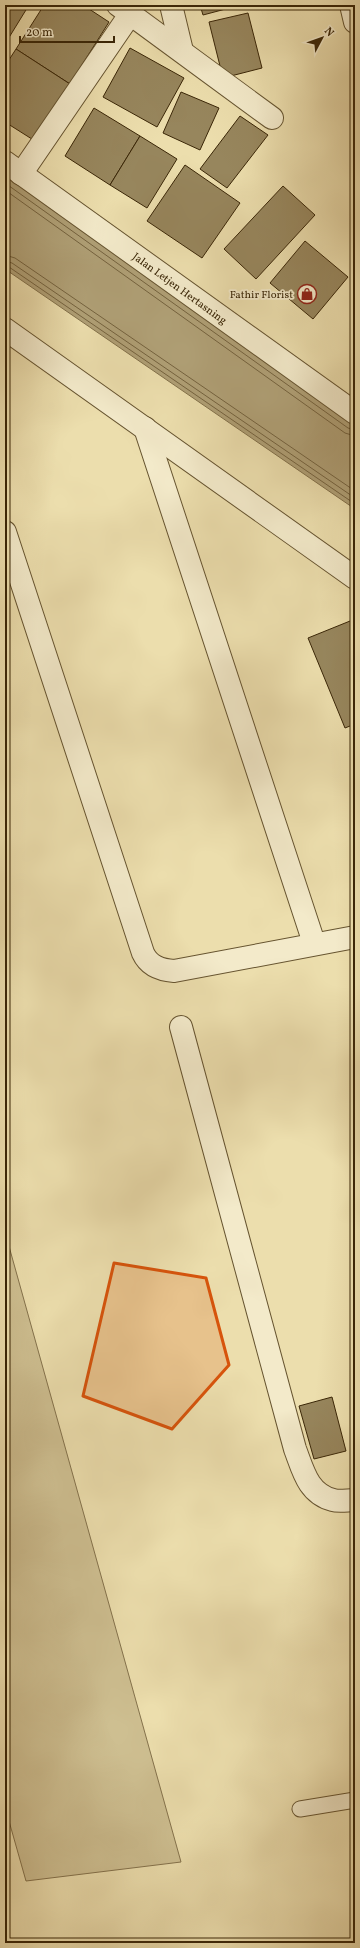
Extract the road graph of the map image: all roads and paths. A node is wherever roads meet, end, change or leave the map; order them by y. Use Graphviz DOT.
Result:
graph roads {
  1 [pos="171,5"];
  2 [pos="351,5"];
  3 [pos="124,9"];
  4 [pos="355,22"];
  5 [pos="182,51"];
  6 [pos="272,118"];
  7 [pos="13,168"];
  8 [pos="5,328"];
  9 [pos="355,413"];
  10 [pos="145,428"];
  11 [pos="5,532"];
  12 [pos="355,578"];
  13 [pos="355,937"];
  14 [pos="314,944"];
  15 [pos="181,1027"];
  16 [pos="355,1500"];
  17 [pos="355,1800"];
  18 [pos="300,1809"];
  1 -- 5 [label="street"];
  2 -- 4 [label="street"];
  3 -- 5 [label="street"];
  3 -- 7 [label="street"];
  5 -- 6 [label="street"];
  7 -- 9 [label="street, Jalan Letjen Hertasning"];
  8 -- 10 [label="street"];
  10 -- 12 [label="street"];
  10 -- 14 [label="street"];
  11 -- 14 [label="street"];
  13 -- 14 [label="street"];
  15 -- 16 [label="street"];
  17 -- 18 [label="lane"];
}
